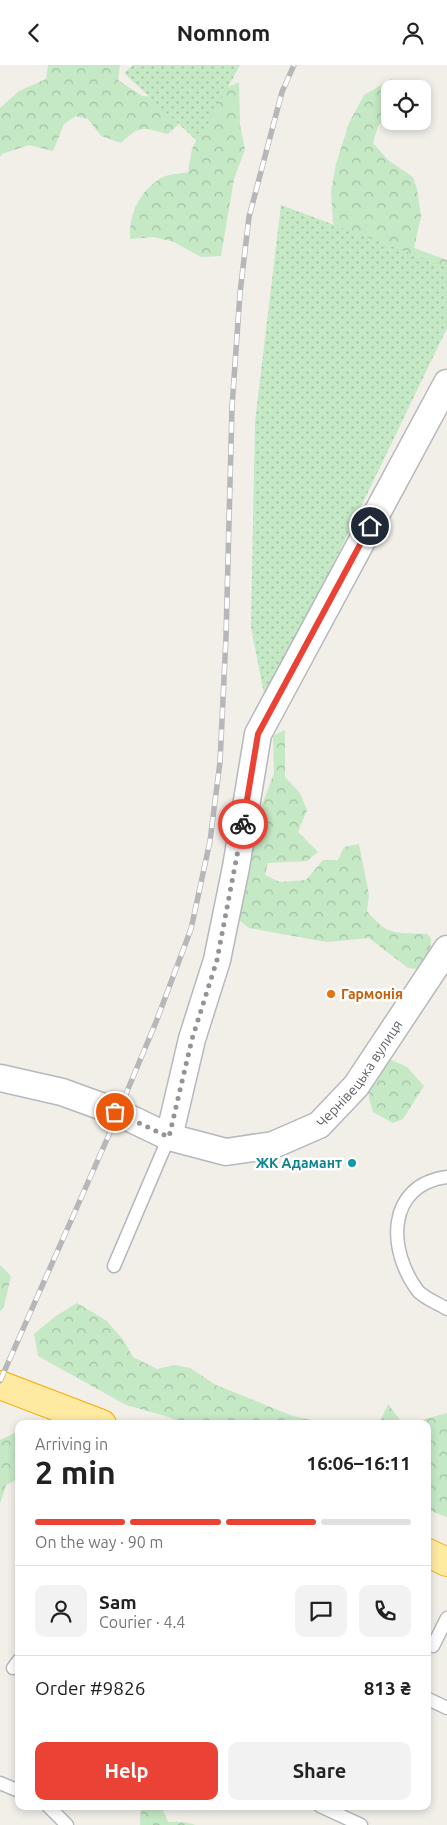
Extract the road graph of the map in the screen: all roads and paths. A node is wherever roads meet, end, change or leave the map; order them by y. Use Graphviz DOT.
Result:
graph roads {
  1 [pos="447,383"];
  2 [pos="447,949"];
  3 [pos="0,1078"];
  4 [pos="169,1137"];
  5 [pos="447,1177"];
  6 [pos="114,1266"];
  7 [pos="447,1309"];
  8 [pos="0,1385"];
  9 [pos="91,1420"];
  10 [pos="431,1554"];
  11 [pos="447,1562"];
  12 [pos="447,1618"];
  13 [pos="431,1651"];
  14 [pos="431,1701"];
  15 [pos="447,1709"];
  16 [pos="0,1783"];
  17 [pos="15,1789"];
  18 [pos="52,1810"];
  19 [pos="329,1810"];
  20 [pos="67,1825"];
  21 [pos="361,1825"];
  1 -- 4 [label="street"];
  2 -- 4 [label="street, Чернівецька вулиця"];
  3 -- 4 [label="street, Чернівецька вулиця"];
  4 -- 6 [label="lane"];
  5 -- 7 [label="lane"];
  8 -- 9 [label="highway"];
  10 -- 11 [label="highway"];
  12 -- 13 [label="lane"];
  14 -- 15 [label="lane"];
  16 -- 17 [label="lane"];
  18 -- 20 [label="lane"];
  19 -- 21 [label="lane"];
}
